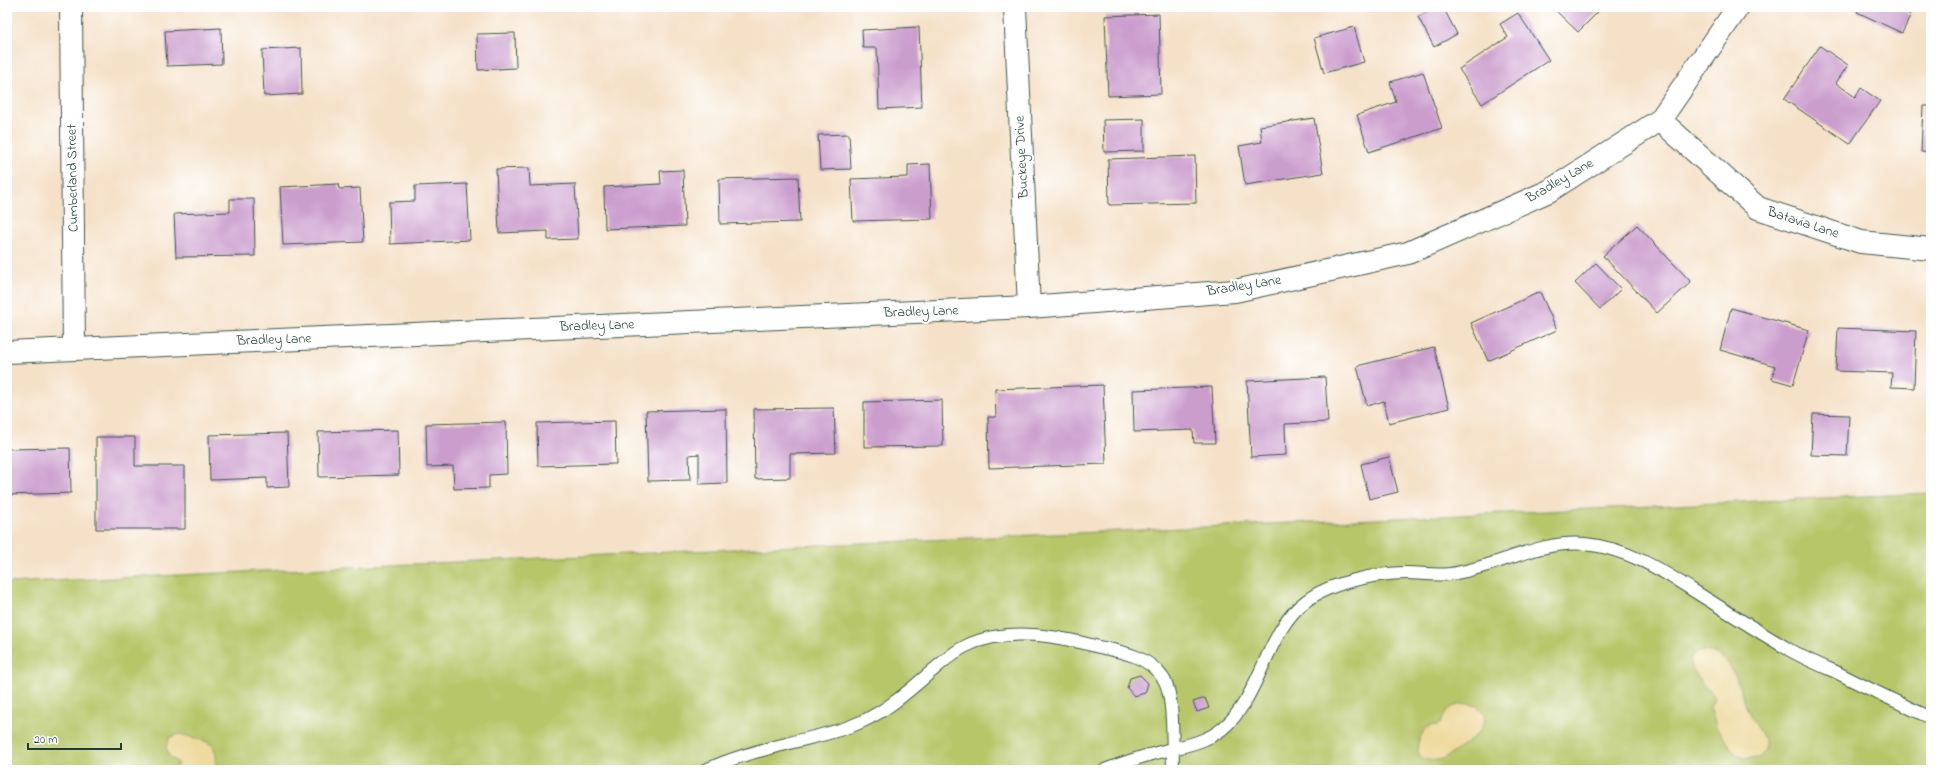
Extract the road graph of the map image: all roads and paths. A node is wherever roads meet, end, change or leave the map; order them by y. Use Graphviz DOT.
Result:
graph roads {
  1 [pos="71,7"];
  2 [pos="1015,7"];
  3 [pos="1738,7"];
  4 [pos="1660,120"];
  5 [pos="1931,248"];
  6 [pos="1029,307"];
  7 [pos="74,349"];
  8 [pos="7,352"];
  9 [pos="1931,718"];
  10 [pos="1172,749"];
  11 [pos="706,770"];
  12 [pos="1105,770"];
  13 [pos="1173,770"];
  1 -- 7 [label="street, Cumberland Street"];
  2 -- 6 [label="street, Buckeye Drive"];
  3 -- 4 [label="street, Bradley Lane"];
  4 -- 5 [label="street, Batavia Lane"];
  4 -- 6 [label="street, Bradley Lane"];
  6 -- 7 [label="street, Bradley Lane"];
  7 -- 8 [label="street, Bradley Lane"];
  9 -- 10 [label="lane"];
  10 -- 11 [label="lane"];
  10 -- 12 [label="lane"];
  10 -- 13 [label="lane"];
}
